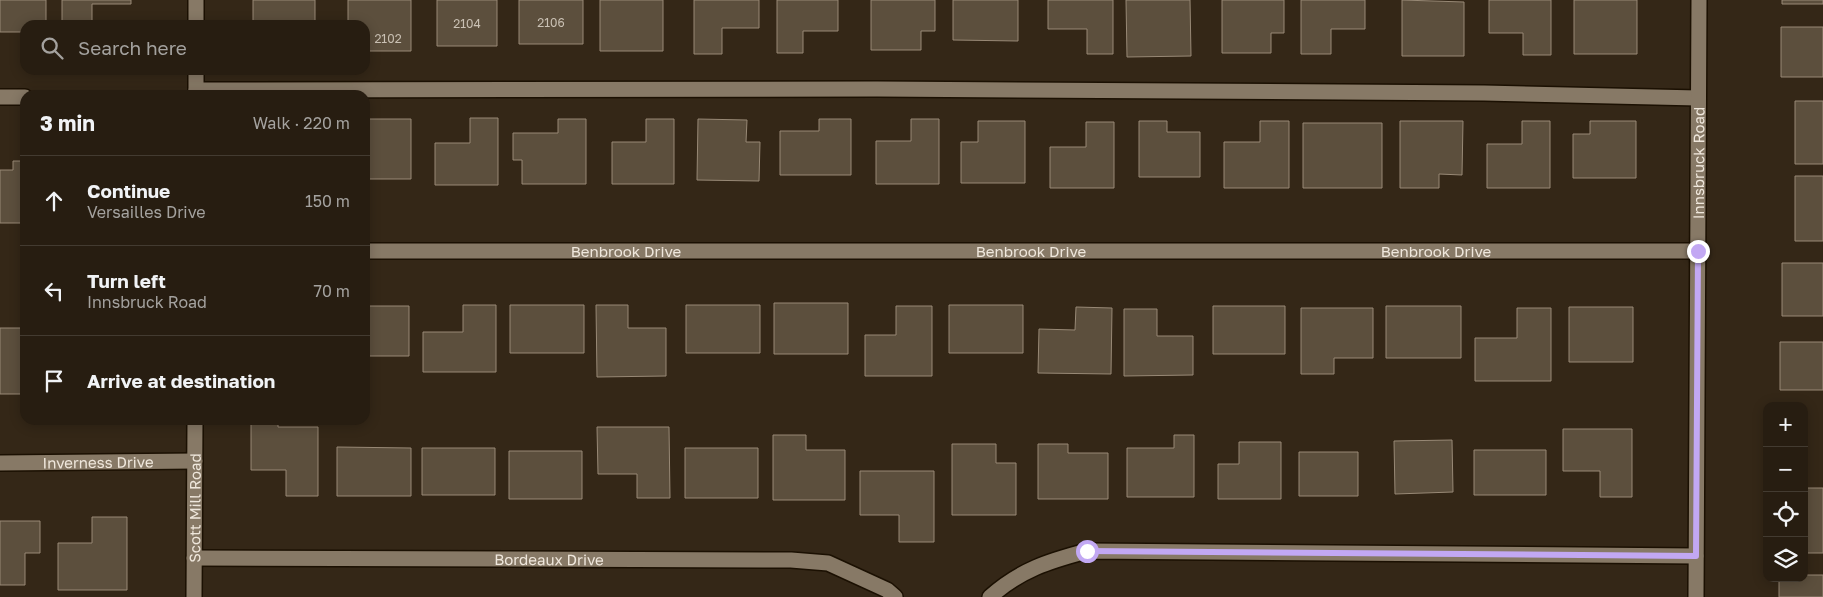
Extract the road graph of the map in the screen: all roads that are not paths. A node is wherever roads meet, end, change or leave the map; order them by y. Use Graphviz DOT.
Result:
graph roads {
  1 [pos="196,0"];
  2 [pos="1699,0"];
  3 [pos="196,20"];
  4 [pos="196,75"];
  5 [pos="196,90"];
  6 [pos="370,92"];
  7 [pos="0,96"];
  8 [pos="20,97"];
  9 [pos="1698,98"];
  10 [pos="370,251"];
  11 [pos="1698,251"];
  12 [pos="195,425"];
  13 [pos="195,461"];
  14 [pos="0,463"];
  15 [pos="1696,556"];
  16 [pos="194,558"];
  17 [pos="194,597"];
  18 [pos="895,597"];
  19 [pos="990,597"];
  20 [pos="1696,597"];
  1 -- 3 [label="street"];
  2 -- 9 [label="street, Innsbruck Road"];
  4 -- 5 [label="street"];
  6 -- 9 [label="street"];
  7 -- 8 [label="street"];
  9 -- 11 [label="street, Innsbruck Road"];
  10 -- 11 [label="street, Benbrook Drive"];
  11 -- 15 [label="street, Innsbruck Road"];
  12 -- 13 [label="street, Scott Mill Road"];
  13 -- 14 [label="street, Inverness Drive"];
  13 -- 16 [label="street, Scott Mill Road"];
  15 -- 19 [label="street"];
  15 -- 20 [label="street, Innsbruck Road"];
  16 -- 17 [label="street, Scott Mill Road"];
  16 -- 18 [label="street, Bordeaux Drive"];
}
